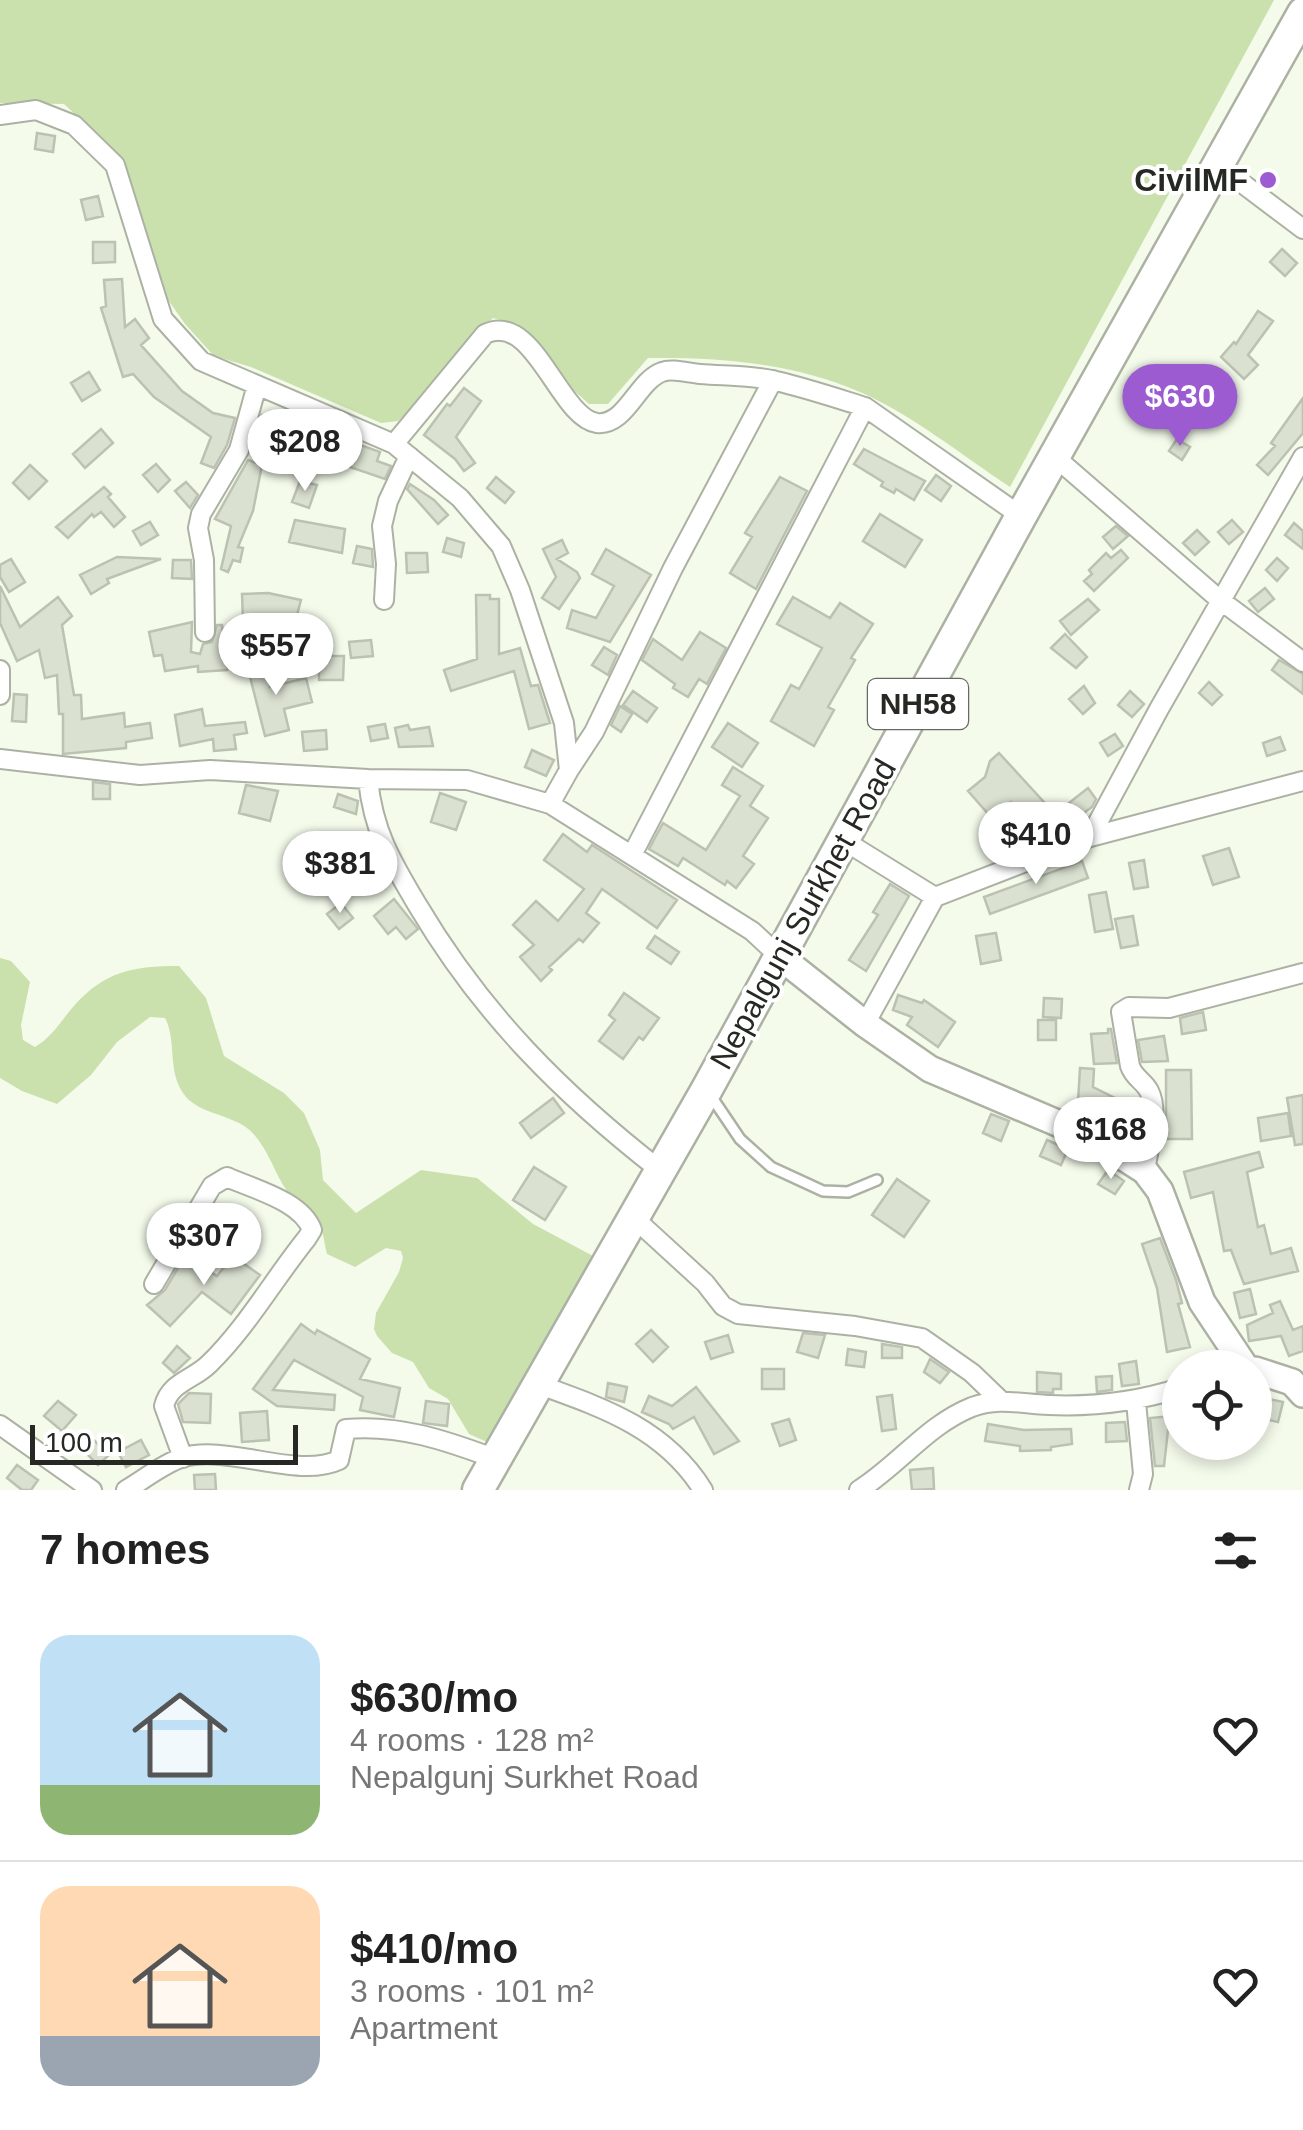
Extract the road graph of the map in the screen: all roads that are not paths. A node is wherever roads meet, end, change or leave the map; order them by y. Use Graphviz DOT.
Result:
graph roads {
  1 [pos="1303,13"];
  2 [pos="0,115"];
  3 [pos="1218,165"];
  4 [pos="1303,230"];
  5 [pos="773,380"];
  6 [pos="257,385"];
  7 [pos="866,407"];
  8 [pos="394,444"];
  9 [pos="409,456"];
  10 [pos="1055,457"];
  11 [pos="1303,457"];
  12 [pos="1021,516"];
  13 [pos="384,600"];
  14 [pos="1220,600"];
  15 [pos="205,632"];
  16 [pos="1303,662"];
  17 [pos="0,670"];
  18 [pos="0,695"];
  19 [pos="0,759"];
  20 [pos="569,770"];
  21 [pos="368,778"];
  22 [pos="1303,782"];
  23 [pos="550,804"];
  24 [pos="1090,838"];
  25 [pos="843,840"];
  26 [pos="632,855"];
  27 [pos="934,898"];
  28 [pos="779,956"];
  29 [pos="1303,973"];
  30 [pos="865,1024"];
  31 [pos="707,1089"];
  32 [pos="661,1171"];
  33 [pos="1144,1172"];
  34 [pos="877,1180"];
  35 [pos="634,1218"];
  36 [pos="154,1284"];
  37 [pos="1234,1350"];
  38 [pos="1272,1376"];
  39 [pos="537,1390"];
  40 [pos="1162,1394"];
  41 [pos="1303,1394"];
  42 [pos="1000,1400"];
  43 [pos="1136,1402"];
  44 [pos="0,1425"];
  45 [pos="500,1452"];
  46 [pos="182,1458"];
  47 [pos="92,1490"];
  48 [pos="126,1490"];
  49 [pos="478,1490"];
  50 [pos="703,1490"];
  51 [pos="859,1490"];
  52 [pos="1139,1490"];
  1 -- 3 [label="main road, Nepalgunj Surkhet Road / NH58"];
  2 -- 6 [label="street"];
  3 -- 4 [label="street"];
  3 -- 10 [label="main road, Nepalgunj Surkhet Road / NH58"];
  5 -- 7 [label="street"];
  5 -- 8 [label="street"];
  5 -- 20 [label="street"];
  6 -- 8 [label="street"];
  6 -- 15 [label="street"];
  7 -- 12 [label="street"];
  7 -- 26 [label="street"];
  8 -- 9 [label="street"];
  9 -- 13 [label="street"];
  9 -- 20 [label="street"];
  10 -- 12 [label="main road, Nepalgunj Surkhet Road / NH58"];
  10 -- 14 [label="street"];
  11 -- 14 [label="street"];
  12 -- 25 [label="main road, Nepalgunj Surkhet Road / NH58"];
  14 -- 16 [label="street"];
  14 -- 24 [label="street"];
  17 -- 18 [label="street"];
  19 -- 21 [label="street"];
  20 -- 23 [label="street"];
  21 -- 23 [label="street"];
  21 -- 32 [label="street"];
  22 -- 24 [label="street"];
  23 -- 26 [label="street"];
  24 -- 27 [label="street"];
  25 -- 27 [label="street"];
  25 -- 28 [label="main road, Nepalgunj Surkhet Road / NH58"];
  26 -- 28 [label="street"];
  27 -- 30 [label="street"];
  28 -- 30 [label="street"];
  28 -- 31 [label="main road, Nepalgunj Surkhet Road / NH58"];
  29 -- 33 [label="street"];
  30 -- 33 [label="street"];
  31 -- 32 [label="main road, Nepalgunj Surkhet Road / NH58"];
  31 -- 34 [label="lane"];
  32 -- 35 [label="main road, Nepalgunj Surkhet Road / NH58"];
  33 -- 37 [label="street"];
  35 -- 39 [label="main road, Nepalgunj Surkhet Road / NH58"];
  35 -- 42 [label="street"];
  36 -- 46 [label="street"];
  38 -- 41 [label="street"];
  39 -- 45 [label="main road, NH58"];
  39 -- 50 [label="street"];
  40 -- 43 [label="street"];
  42 -- 43 [label="street"];
  42 -- 51 [label="street"];
  43 -- 52 [label="street"];
  44 -- 47 [label="street"];
  45 -- 46 [label="street"];
  45 -- 49 [label="main road, NH58"];
  46 -- 48 [label="street"];
}
